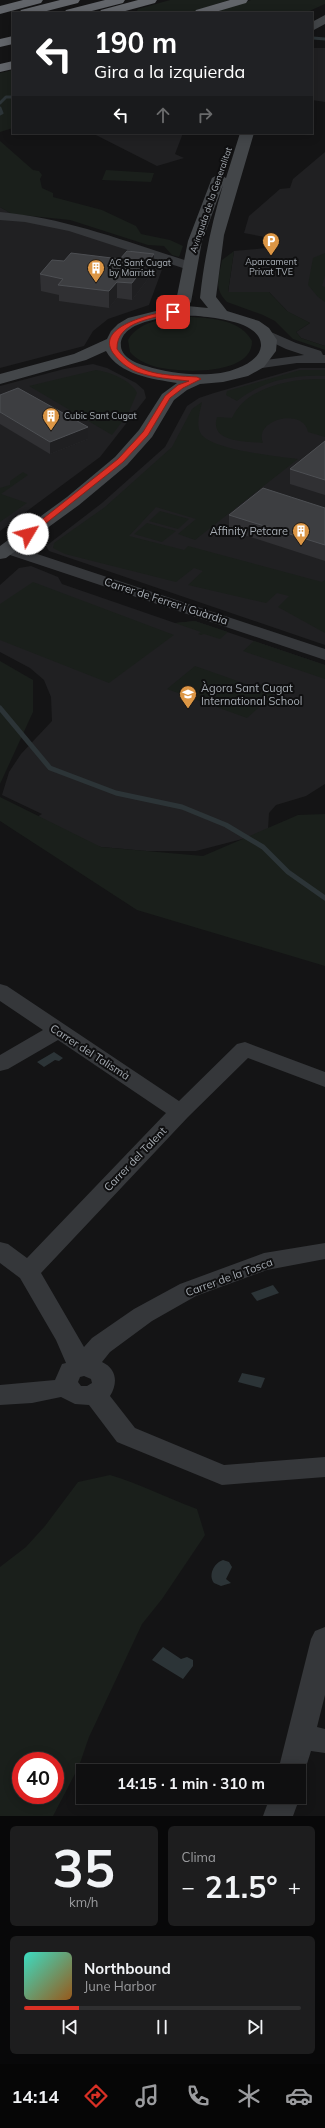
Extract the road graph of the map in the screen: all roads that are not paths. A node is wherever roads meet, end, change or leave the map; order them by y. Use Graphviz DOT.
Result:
graph roads {
  1 [pos="37,0"];
  2 [pos="57,0"];
  3 [pos="74,0"];
  4 [pos="118,0"];
  5 [pos="151,0"];
  6 [pos="242,0"];
  7 [pos="0,10"];
  8 [pos="325,11"];
  9 [pos="19,12"];
  10 [pos="29,12"];
  11 [pos="74,12"];
  12 [pos="109,12"];
  13 [pos="203,12"];
  14 [pos="12,14"];
  15 [pos="313,17"];
  16 [pos="0,19"];
  17 [pos="325,19"];
  18 [pos="313,26"];
  19 [pos="12,28"];
  20 [pos="0,32"];
  21 [pos="12,40"];
  22 [pos="0,43"];
  23 [pos="12,65"];
  24 [pos="0,68"];
  25 [pos="234,134"];
  26 [pos="247,134"];
  27 [pos="0,216"];
  28 [pos="189,266"];
  29 [pos="173,312"];
  30 [pos="221,313"];
  31 [pos="264,333"];
  32 [pos="113,342"];
  33 [pos="80,357"];
  34 [pos="119,358"];
  35 [pos="325,358"];
  36 [pos="255,365"];
  37 [pos="155,375"];
  38 [pos="0,379"];
  39 [pos="197,379"];
  40 [pos="168,397"];
  41 [pos="4,552"];
  42 [pos="325,655"];
  43 [pos="0,991"];
  44 [pos="58,1031"];
  45 [pos="0,1064"];
  46 [pos="325,1080"];
  47 [pos="180,1112"];
  48 [pos="0,1250"];
  49 [pos="325,1251"];
  50 [pos="28,1272"];
  51 [pos="78,1374"];
  52 [pos="0,1395"];
  53 [pos="325,1467"];
  54 [pos="325,1639"];
  55 [pos="313,1739"];
  56 [pos="297,1764"];
  57 [pos="282,1804"];
  58 [pos="278,1816"];
  1 -- 7 [label="highway"];
  2 -- 9 [label="highway"];
  3 -- 10 [label="highway"];
  4 -- 11 [label="highway"];
  5 -- 12 [label="highway"];
  6 -- 13 [label="highway"];
  8 -- 15 [label="street"];
  14 -- 16 [label="highway"];
  17 -- 18 [label="street"];
  19 -- 20 [label="highway"];
  21 -- 22 [label="highway"];
  23 -- 24 [label="highway"];
  25 -- 28 [label="street, Avinguda de la Generalitat"];
  26 -- 30 [label="street, Avinguda de la Generalitat"];
  27 -- 28 [label="street"];
  28 -- 29 [label="street, Avinguda de la Generalitat"];
  29 -- 30 [label="street"];
  29 -- 32 [label="street"];
  30 -- 31 [label="street"];
  31 -- 35 [label="street"];
  31 -- 36 [label="street"];
  32 -- 33 [label="street"];
  32 -- 34 [label="street"];
  33 -- 34 [label="street"];
  33 -- 38 [label="street"];
  34 -- 37 [label="street"];
  35 -- 36 [label="street"];
  36 -- 39 [label="street"];
  37 -- 39 [label="street"];
  37 -- 40 [label="street"];
  39 -- 40 [label="street"];
  40 -- 41 [label="street"];
  41 -- 42 [label="street, Carrer de Ferrer i Guàrdia"];
  43 -- 44 [label="street, Carrer del Talismà"];
  44 -- 45 [label="street"];
  44 -- 47 [label="street, Carrer del Talismà"];
  46 -- 47 [label="street, Carrer del Talent"];
  47 -- 50 [label="street, Carrer del Talent"];
  48 -- 50 [label="street"];
  49 -- 51 [label="street, Carrer de la Tosca"];
  50 -- 51 [label="street"];
  51 -- 52 [label="street"];
  51 -- 53 [label="street"];
  54 -- 55 [label="street"];
  55 -- 56 [label="street"];
  57 -- 58 [label="street"];
}
